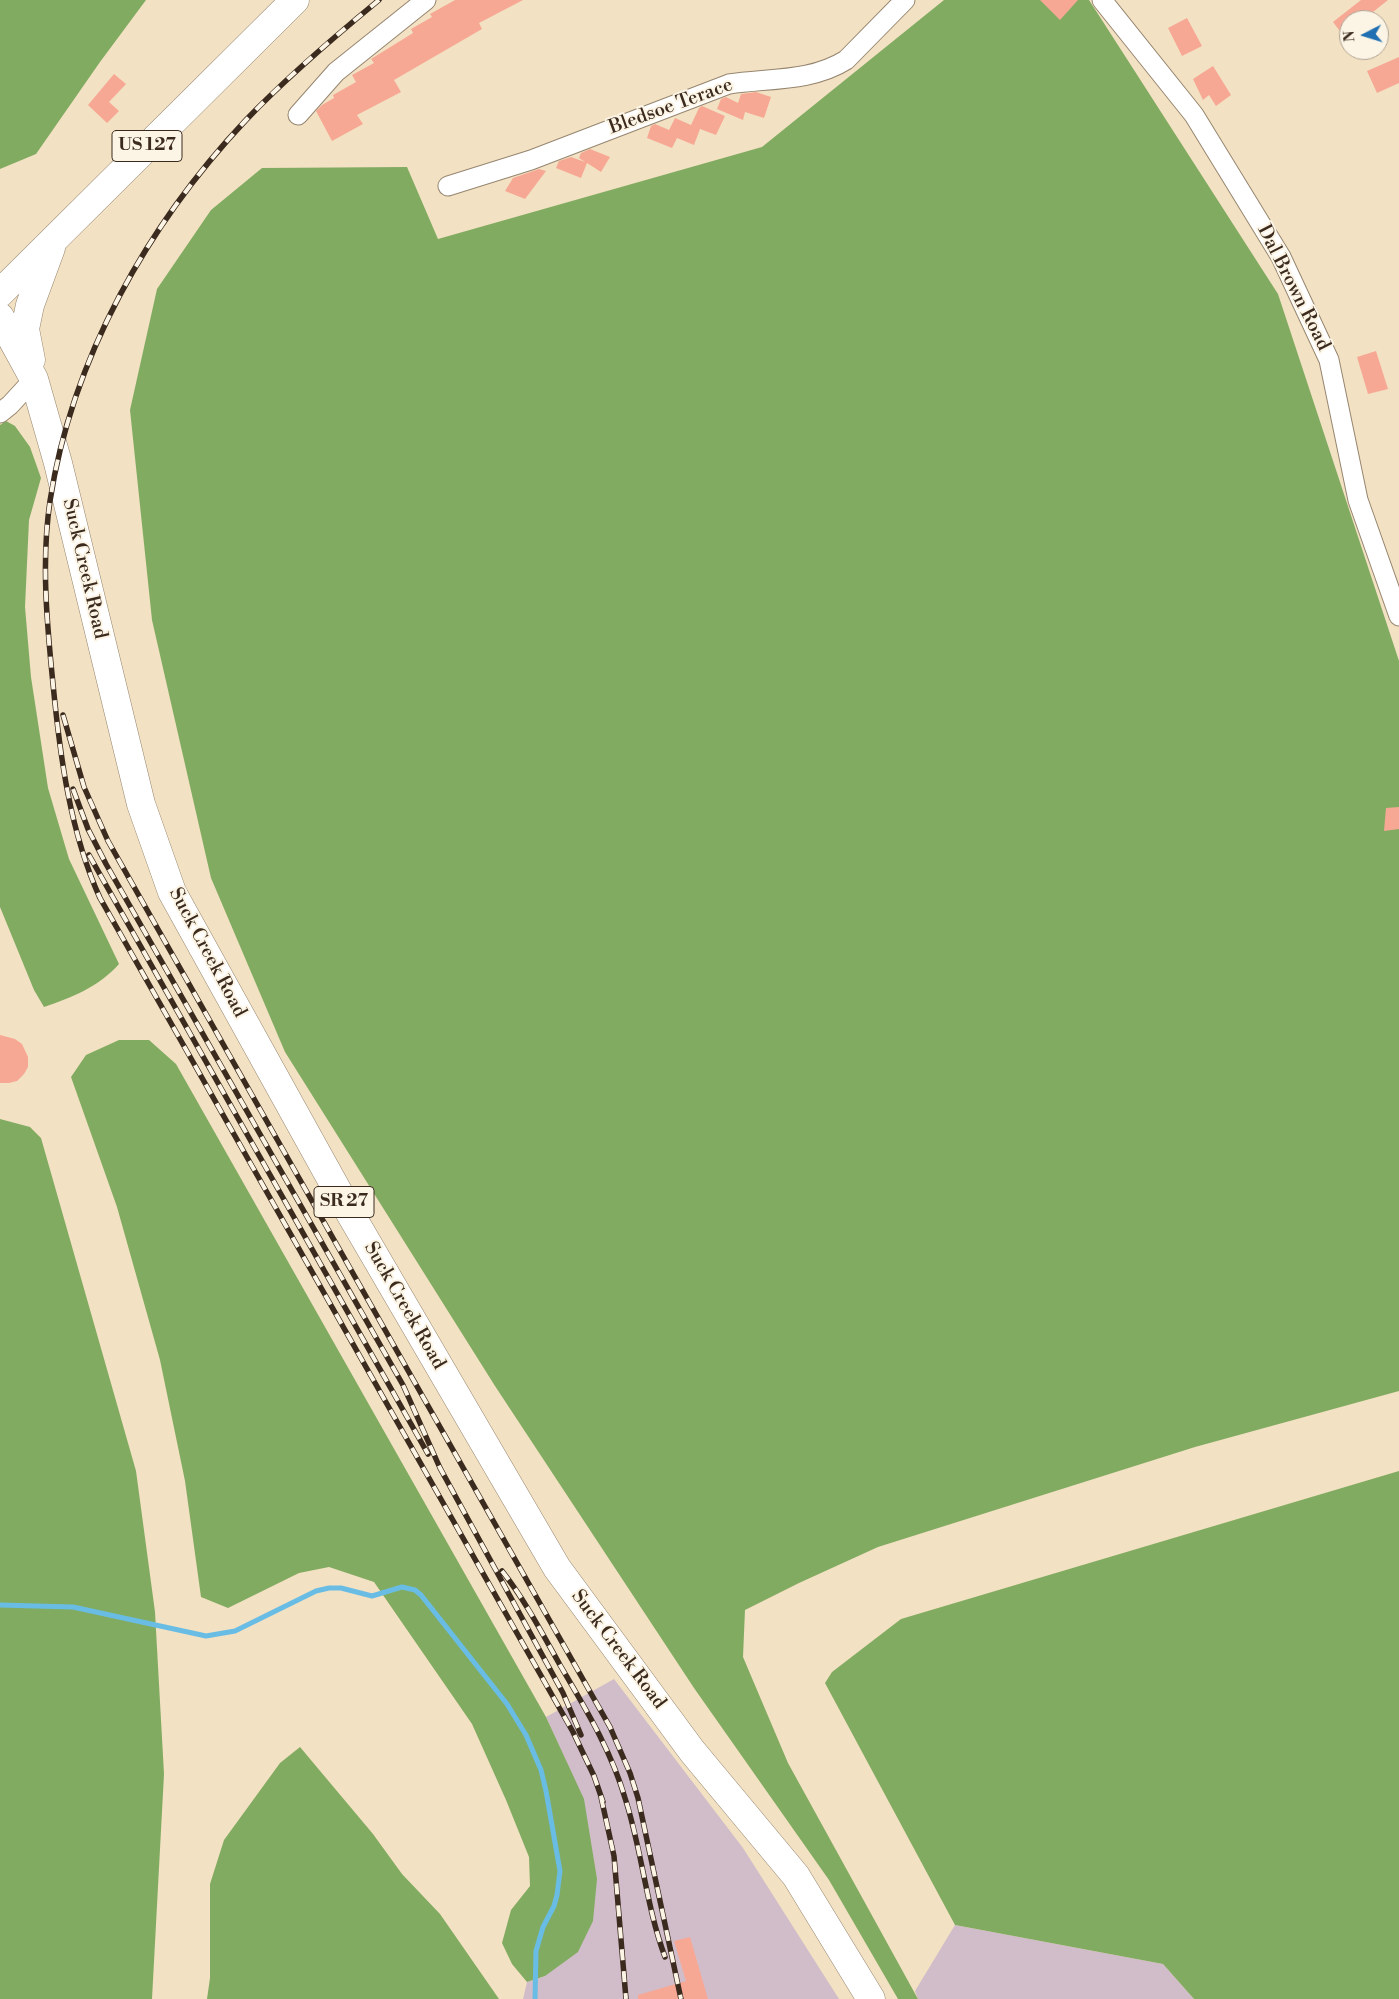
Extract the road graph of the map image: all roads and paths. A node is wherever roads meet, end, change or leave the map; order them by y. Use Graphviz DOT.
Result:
graph roads {
  1 [pos="295,0"];
  2 [pos="426,0"];
  3 [pos="906,0"];
  4 [pos="1102,0"];
  5 [pos="298,115"];
  6 [pos="448,186"];
  7 [pos="55,238"];
  8 [pos="0,293"];
  9 [pos="0,317"];
  10 [pos="34,379"];
  11 [pos="0,413"];
  12 [pos="1399,616"];
  13 [pos="870,1999"];
  1 -- 7 [label="main road, US 127"];
  2 -- 5 [label="street"];
  3 -- 6 [label="street, Bledsoe Terace"];
  4 -- 12 [label="street, Dal Brown Road"];
  7 -- 8 [label="main road, US 127"];
  7 -- 10 [label="main road"];
  9 -- 10 [label="main road, Suck Creek Road / SR 27"];
  10 -- 11 [label="street"];
  10 -- 13 [label="main road, Suck Creek Road / SR 27"];
}
